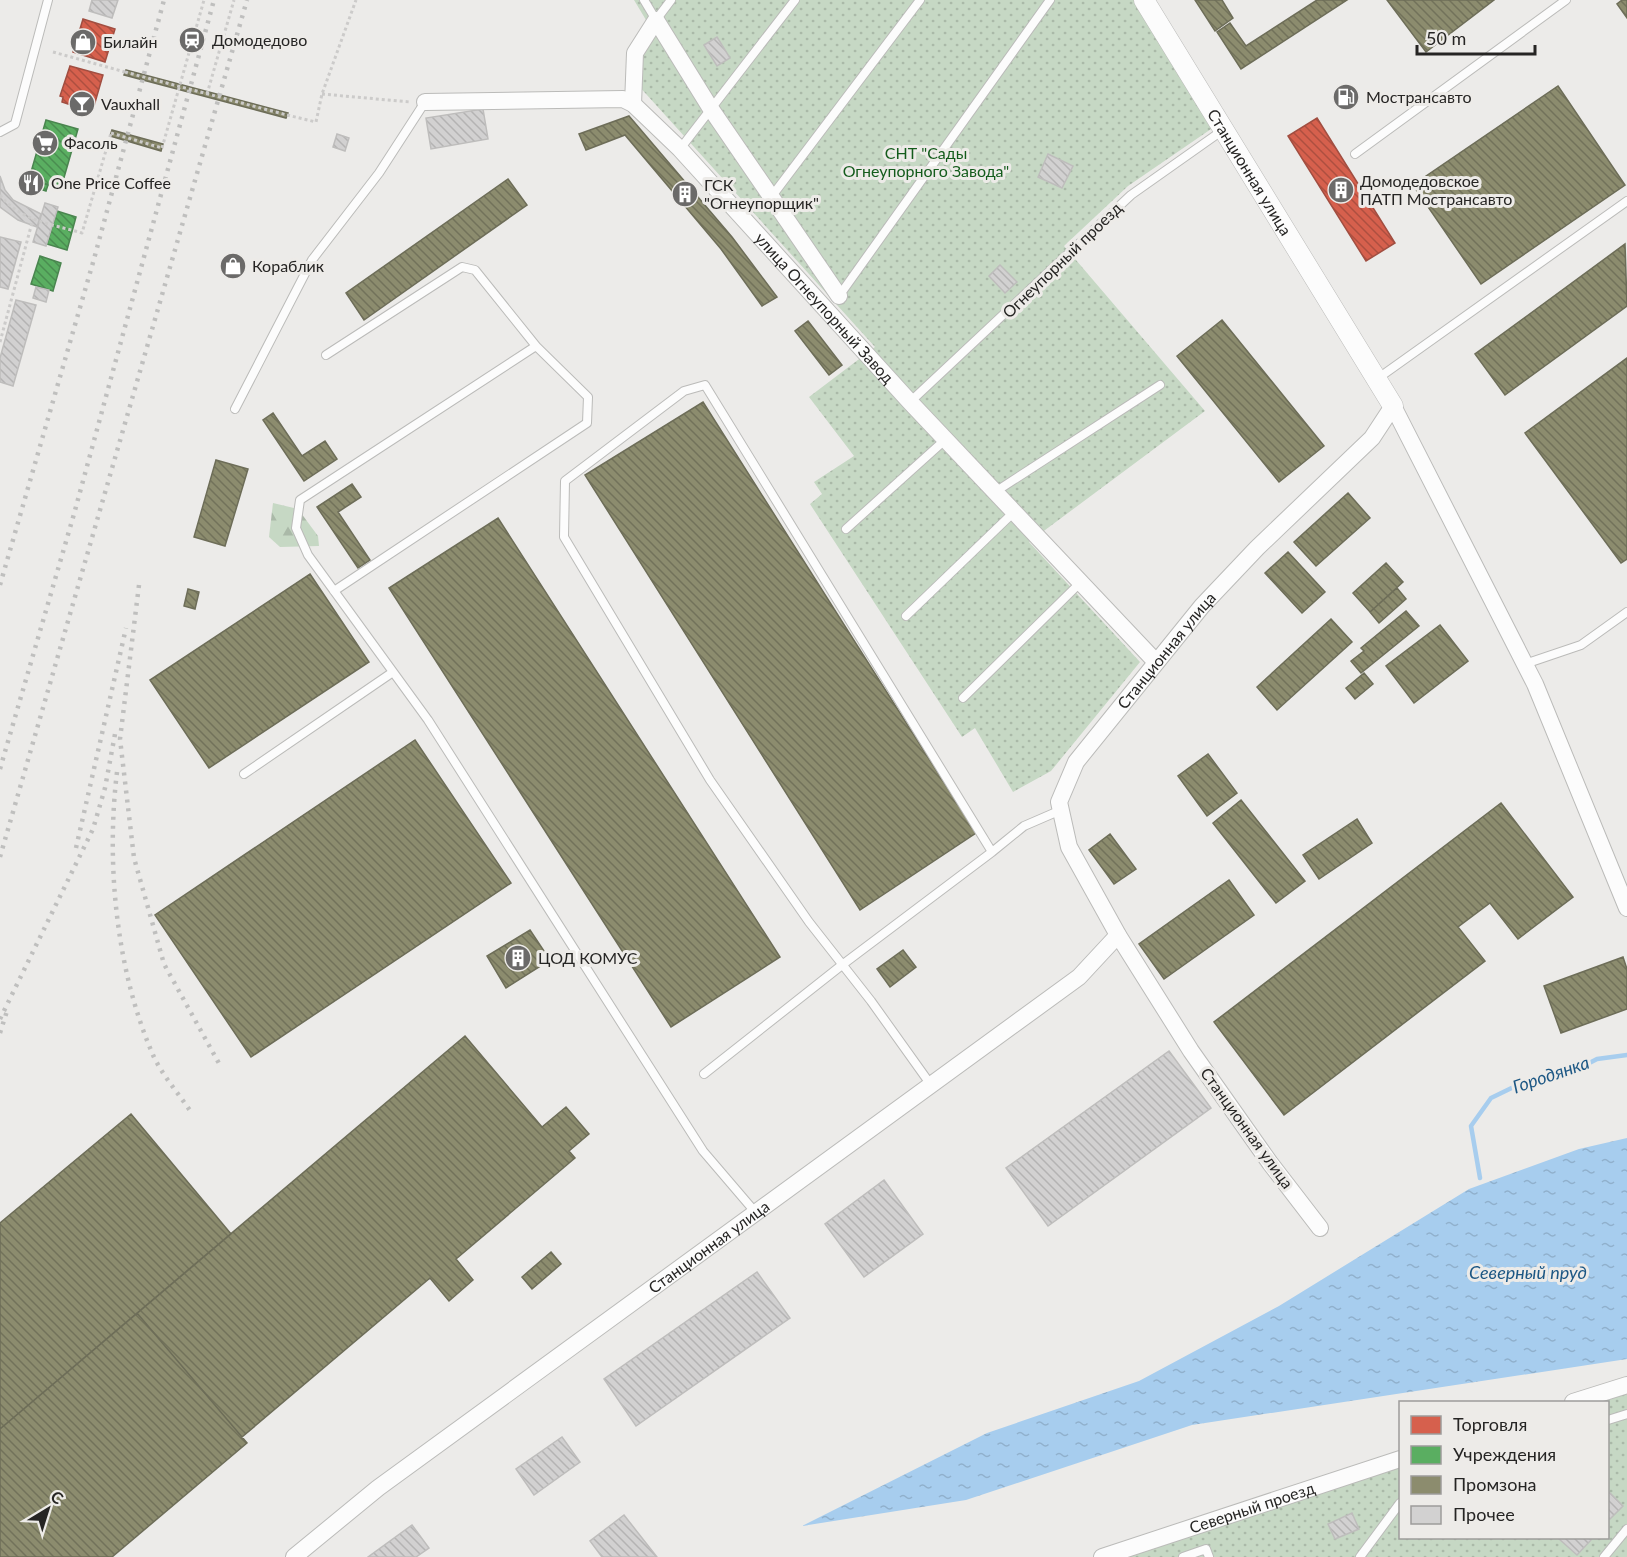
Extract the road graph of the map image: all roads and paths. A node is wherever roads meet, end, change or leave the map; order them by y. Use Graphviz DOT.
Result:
graph roads {
  1 [pos="48,0"];
  2 [pos="204,0"];
  3 [pos="234,0"];
  4 [pos="356,0"];
  5 [pos="644,0"];
  6 [pos="671,0"];
  7 [pos="795,0"];
  8 [pos="920,0"];
  9 [pos="1050,0"];
  10 [pos="1144,0"];
  11 [pos="1566,0"];
  12 [pos="656,20"];
  13 [pos="53,52"];
  14 [pos="207,94"];
  15 [pos="322,94"];
  16 [pos="425,102"];
  17 [pos="633,104"];
  18 [pos="711,109"];
  19 [pos="1223,130"];
  20 [pos="0,132"];
  21 [pos="680,149"];
  22 [pos="1355,154"];
  23 [pos="0,195"];
  24 [pos="772,196"];
  25 [pos="1627,201"];
  26 [pos="33,219"];
  27 [pos="839,297"];
  28 [pos="0,342"];
  29 [pos="536,346"];
  30 [pos="326,355"];
  31 [pos="1376,380"];
  32 [pos="1160,385"];
  33 [pos="910,402"];
  34 [pos="1392,406"];
  35 [pos="235,409"];
  36 [pos="945,440"];
  37 [pos="995,492"];
  38 [pos="1014,512"];
  39 [pos="846,529"];
  40 [pos="1081,582"];
  41 [pos="334,591"];
  42 [pos="1627,612"];
  43 [pos="906,616"];
  44 [pos="1156,662"];
  45 [pos="1525,664"];
  46 [pos="393,672"];
  47 [pos="963,698"];
  48 [pos="244,774"];
  49 [pos="1061,810"];
  50 [pos="992,852"];
  51 [pos="1627,908"];
  52 [pos="1118,935"];
  53 [pos="842,965"];
  54 [pos="704,1074"];
  55 [pos="931,1085"];
  56 [pos="756,1213"];
  57 [pos="1320,1228"];
  58 [pos="1627,1385"];
  59 [pos="1575,1401"];
  60 [pos="1627,1414"];
  61 [pos="1609,1420"];
  62 [pos="1399,1460"];
  63 [pos="1399,1506"];
  64 [pos="1627,1529"];
  65 [pos="296,1556"];
  66 [pos="1102,1557"];
  67 [pos="1183,1557"];
  68 [pos="1209,1557"];
  69 [pos="1360,1557"];
  70 [pos="1604,1557"];
  1 -- 20 [label="lane"];
  2 -- 26 [label="path, bridge"];
  3 -- 14 [label="path"];
  4 -- 15 [label="path"];
  5 -- 12 [label="lane"];
  6 -- 12 [label="lane"];
  7 -- 18 [label="lane"];
  8 -- 24 [label="lane"];
  9 -- 27 [label="lane"];
  10 -- 19 [label="street, Станционная улица"];
  11 -- 22 [label="lane"];
  12 -- 17 [label="street"];
  12 -- 18 [label="street"];
  13 -- 14 [label="path, bridge"];
  14 -- 15 [label="path, bridge"];
  15 -- 16 [label="path"];
  16 -- 17 [label="street"];
  16 -- 35 [label="lane"];
  17 -- 21 [label="street, улица Огнеупорный Завод"];
  18 -- 21 [label="lane"];
  18 -- 24 [label="street"];
  19 -- 31 [label="street, Станционная улица"];
  19 -- 33 [label="lane, Огнеупорный проезд"];
  21 -- 33 [label="street, улица Огнеупорный Завод"];
  23 -- 26 [label="path"];
  24 -- 27 [label="street"];
  25 -- 31 [label="lane"];
  26 -- 28 [label="path"];
  29 -- 30 [label="lane"];
  29 -- 41 [label="lane"];
  29 -- 41 [label="lane"];
  31 -- 34 [label="street, Станционная улица"];
  32 -- 37 [label="lane"];
  33 -- 36 [label="street, улица Огнеупорный Завод"];
  34 -- 44 [label="street, Станционная улица"];
  34 -- 45 [label="street, Станционная улица"];
  36 -- 37 [label="street, улица Огнеупорный Завод"];
  36 -- 39 [label="lane"];
  37 -- 38 [label="street, улица Огнеупорный Завод"];
  38 -- 40 [label="street, улица Огнеупорный Завод"];
  38 -- 43 [label="lane"];
  40 -- 44 [label="street, улица Огнеупорный Завод"];
  40 -- 47 [label="lane"];
  41 -- 46 [label="lane"];
  42 -- 45 [label="lane"];
  44 -- 49 [label="street, Станционная улица"];
  45 -- 51 [label="street, Станционная улица"];
  46 -- 48 [label="lane"];
  46 -- 56 [label="lane"];
  49 -- 50 [label="lane"];
  49 -- 52 [label="street, Станционная улица"];
  50 -- 53 [label="lane"];
  50 -- 53 [label="lane"];
  52 -- 55 [label="street, Станционная улица"];
  52 -- 57 [label="street, Станционная улица"];
  53 -- 54 [label="lane"];
  53 -- 55 [label="lane"];
  55 -- 56 [label="street, Станционная улица"];
  56 -- 65 [label="street, Станционная улица"];
  58 -- 59 [label="street"];
  60 -- 61 [label="lane"];
  62 -- 66 [label="street, Северный проезд"];
  63 -- 69 [label="lane"];
  64 -- 70 [label="lane"];
  67 -- 68 [label="lane, Северный проезд"];
}
